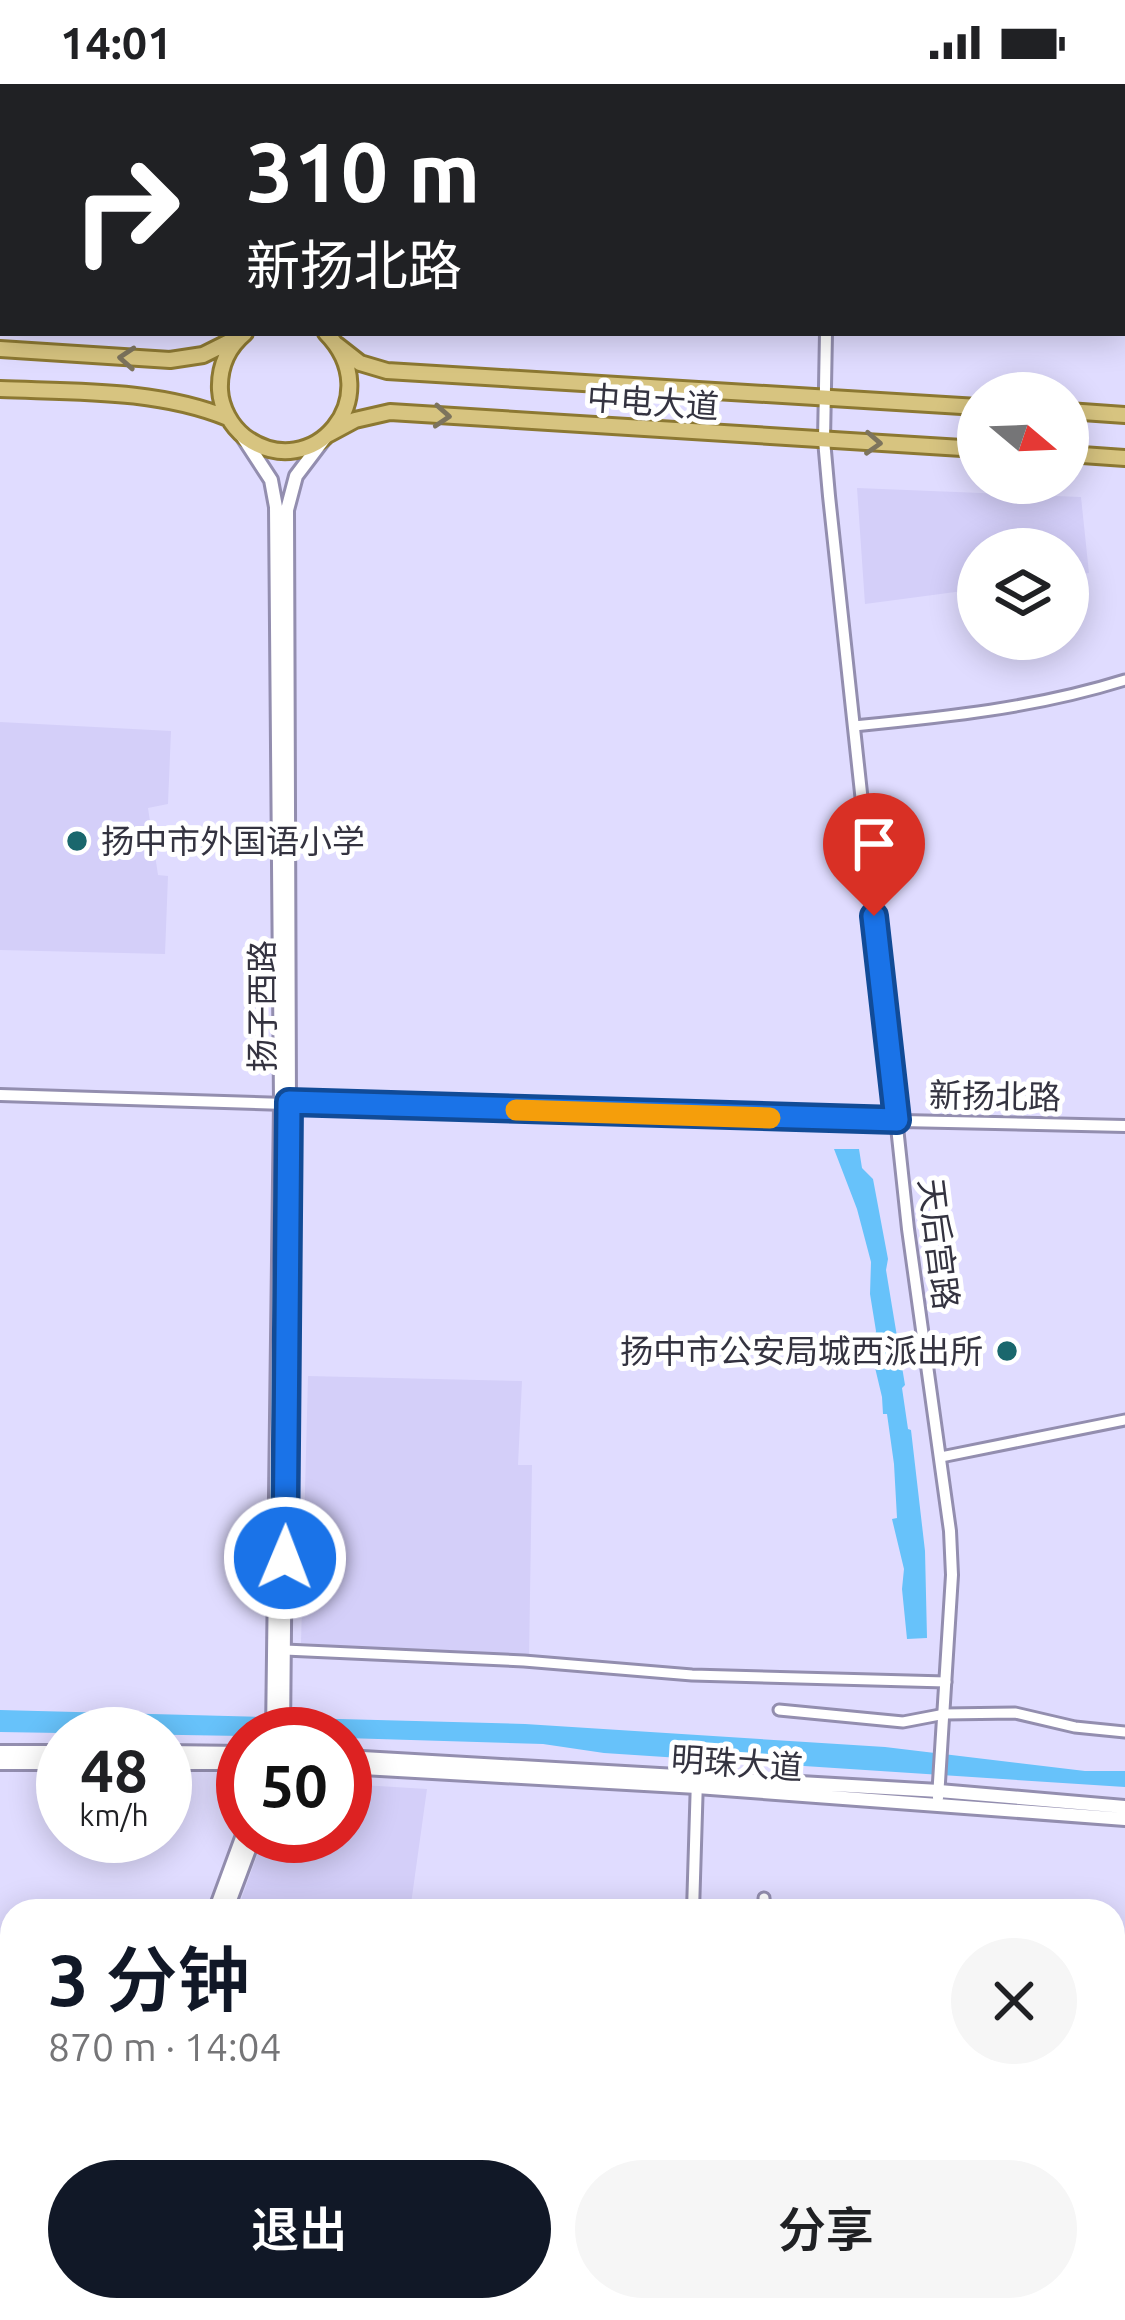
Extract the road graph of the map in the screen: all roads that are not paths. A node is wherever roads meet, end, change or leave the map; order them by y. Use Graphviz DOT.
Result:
graph roads {
  1 [pos="240,336"];
  2 [pos="241,336"];
  3 [pos="826,336"];
  4 [pos="332,339"];
  5 [pos="0,350"];
  6 [pos="0,389"];
  7 [pos="823,398"];
  8 [pos="957,405"];
  9 [pos="1089,413"];
  10 [pos="1125,415"];
  11 [pos="228,418"];
  12 [pos="240,434"];
  13 [pos="329,434"];
  14 [pos="824,440"];
  15 [pos="957,448"];
  16 [pos="1089,455"];
  17 [pos="1125,458"];
  18 [pos="1125,680"];
  19 [pos="854,726"];
  20 [pos="0,1095"];
  21 [pos="285,1102"];
  22 [pos="897,1120"];
  23 [pos="1125,1126"];
  24 [pos="1125,1420"];
  25 [pos="941,1457"];
  26 [pos="285,1650"];
  27 [pos="946,1682"];
  28 [pos="279,1707"];
  29 [pos="279,1707"];
  30 [pos="778,1710"];
  31 [pos="946,1714"];
  32 [pos="1125,1732"];
  33 [pos="0,1752"];
  34 [pos="36,1752"];
  35 [pos="372,1758"];
  36 [pos="0,1762"];
  37 [pos="36,1762"];
  38 [pos="372,1768"];
  39 [pos="697,1782"];
  40 [pos="939,1792"];
  41 [pos="1125,1807"];
  42 [pos="1125,1819"];
  43 [pos="233,1863"];
  44 [pos="244,1863"];
  45 [pos="219,1899"];
  46 [pos="230,1899"];
  47 [pos="693,1899"];
  1 -- 5 [label="main road, one-way"];
  2 -- 11 [label="main road"];
  3 -- 7 [label="street, 天后宫路"];
  4 -- 7 [label="main road, 中电大道"];
  4 -- 13 [label="main road"];
  6 -- 11 [label="main road"];
  7 -- 8 [label="main road, 中电大道"];
  7 -- 14 [label="street, 天后宫路"];
  9 -- 10 [label="main road"];
  11 -- 12 [label="main road"];
  12 -- 13 [label="main road, 中电大道"];
  12 -- 21 [label="main road, 扬子西路"];
  13 -- 14 [label="main road, 中电大道, one-way"];
  13 -- 21 [label="main road, 扬子西路"];
  14 -- 15 [label="main road, 中电大道, one-way"];
  14 -- 19 [label="street, 天后宫路"];
  16 -- 17 [label="main road"];
  18 -- 19 [label="street"];
  19 -- 22 [label="street, 天后宫路"];
  20 -- 21 [label="street, 新扬北路"];
  21 -- 22 [label="street, 新扬北路"];
  21 -- 26 [label="main road, 扬子西路"];
  21 -- 28 [label="main road, 扬子西路"];
  22 -- 23 [label="street, 新扬北路"];
  22 -- 25 [label="street, 天后宫路"];
  24 -- 25 [label="street"];
  25 -- 27 [label="street, 天后宫路"];
  26 -- 27 [label="street"];
  26 -- 29 [label="main road, 扬子西路"];
  27 -- 31 [label="street, 天后宫路"];
  30 -- 31 [label="street"];
  31 -- 32 [label="street"];
  31 -- 40 [label="street, 天后宫路"];
  33 -- 34 [label="main road"];
  35 -- 39 [label="main road, 明珠大道"];
  36 -- 37 [label="main road"];
  38 -- 39 [label="main road, 明珠大道"];
  39 -- 40 [label="main road, 明珠大道"];
  39 -- 47 [label="street"];
  40 -- 41 [label="main road, 明珠大道"];
  40 -- 42 [label="main road, 明珠大道"];
  43 -- 45 [label="main road"];
  44 -- 46 [label="main road"];
}
